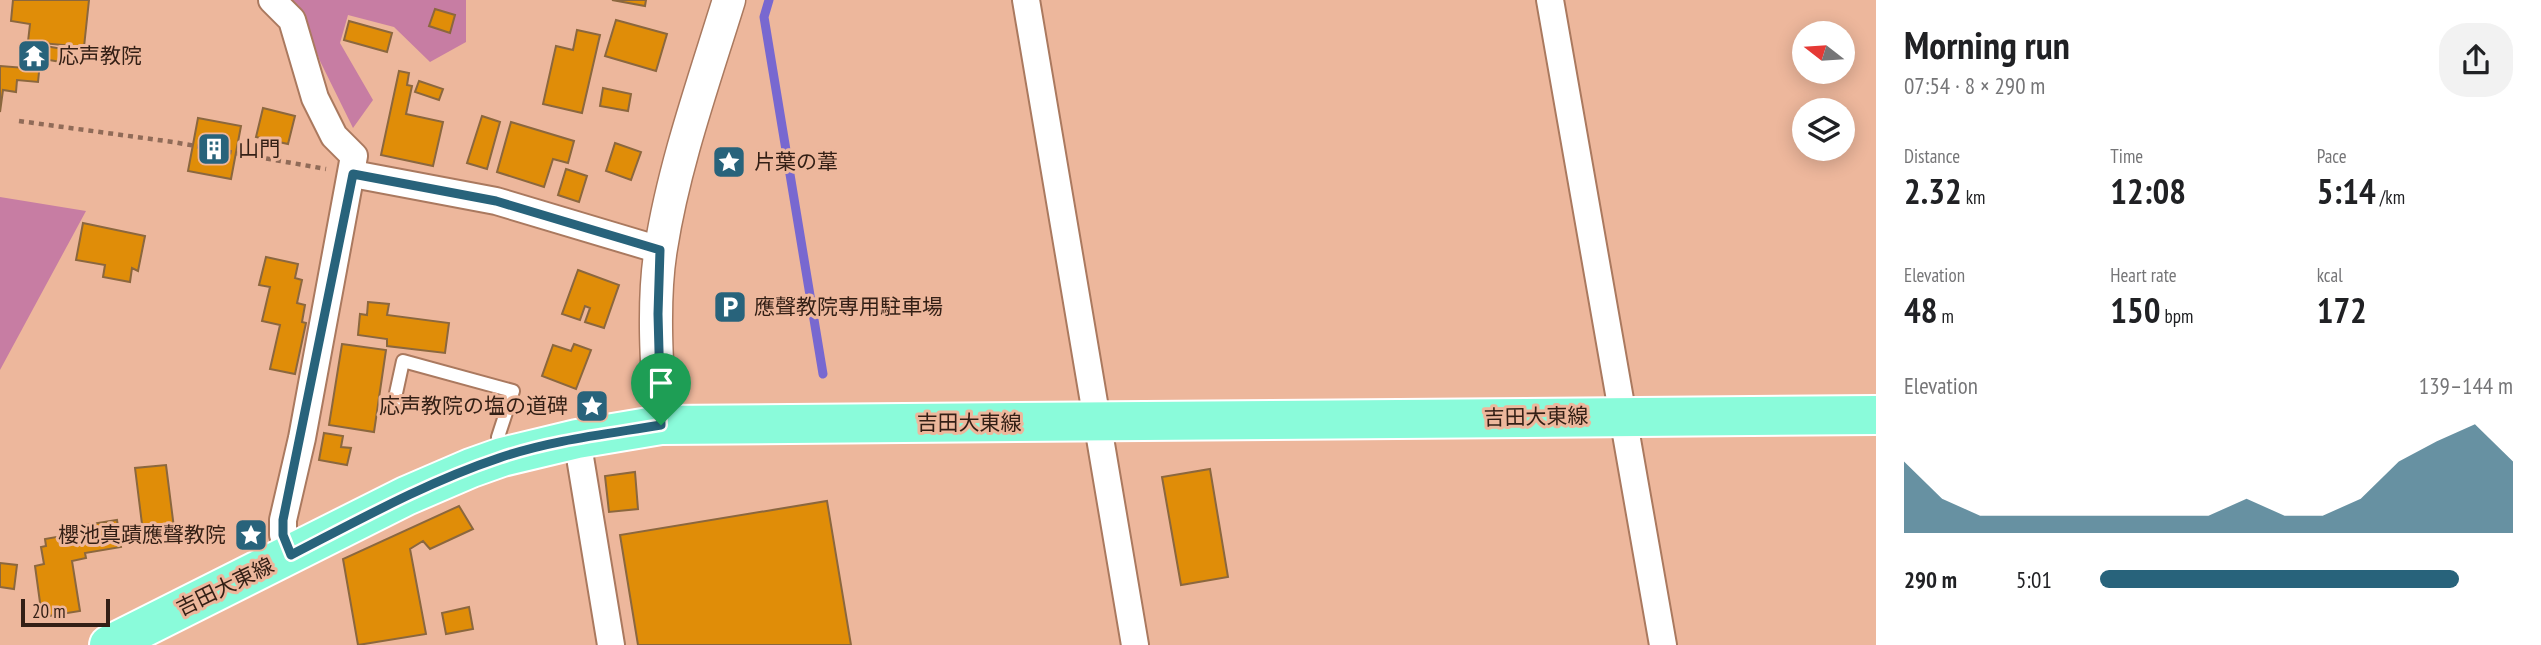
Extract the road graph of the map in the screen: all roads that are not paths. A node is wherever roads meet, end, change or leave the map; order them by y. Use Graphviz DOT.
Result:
graph roads {
  1 [pos="272,0"];
  2 [pos="729,0"];
  3 [pos="1026,0"];
  4 [pos="1550,0"];
  5 [pos="353,174"];
  6 [pos="660,250"];
  7 [pos="393,407"];
  8 [pos="1876,415"];
  9 [pos="1624,416"];
  10 [pos="1096,422"];
  11 [pos="661,425"];
  12 [pos="577,439"];
  13 [pos="502,457"];
  14 [pos="291,555"];
  15 [pos="109,645"];
  16 [pos="611,645"];
  17 [pos="1135,645"];
  18 [pos="1663,645"];
  1 -- 5 [label="street"];
  2 -- 6 [label="street"];
  3 -- 10 [label="street"];
  4 -- 9 [label="street"];
  5 -- 6 [label="street"];
  5 -- 14 [label="street"];
  6 -- 11 [label="street"];
  7 -- 13 [label="lane"];
  8 -- 9 [label="main road, 吉田大東線"];
  9 -- 10 [label="main road, 吉田大東線"];
  9 -- 18 [label="street"];
  10 -- 11 [label="main road, 吉田大東線"];
  10 -- 17 [label="street"];
  11 -- 12 [label="main road, 吉田大東線"];
  12 -- 13 [label="main road, 吉田大東線"];
  12 -- 16 [label="street"];
  13 -- 14 [label="main road, 吉田大東線"];
  14 -- 15 [label="main road, 吉田大東線"];
}
